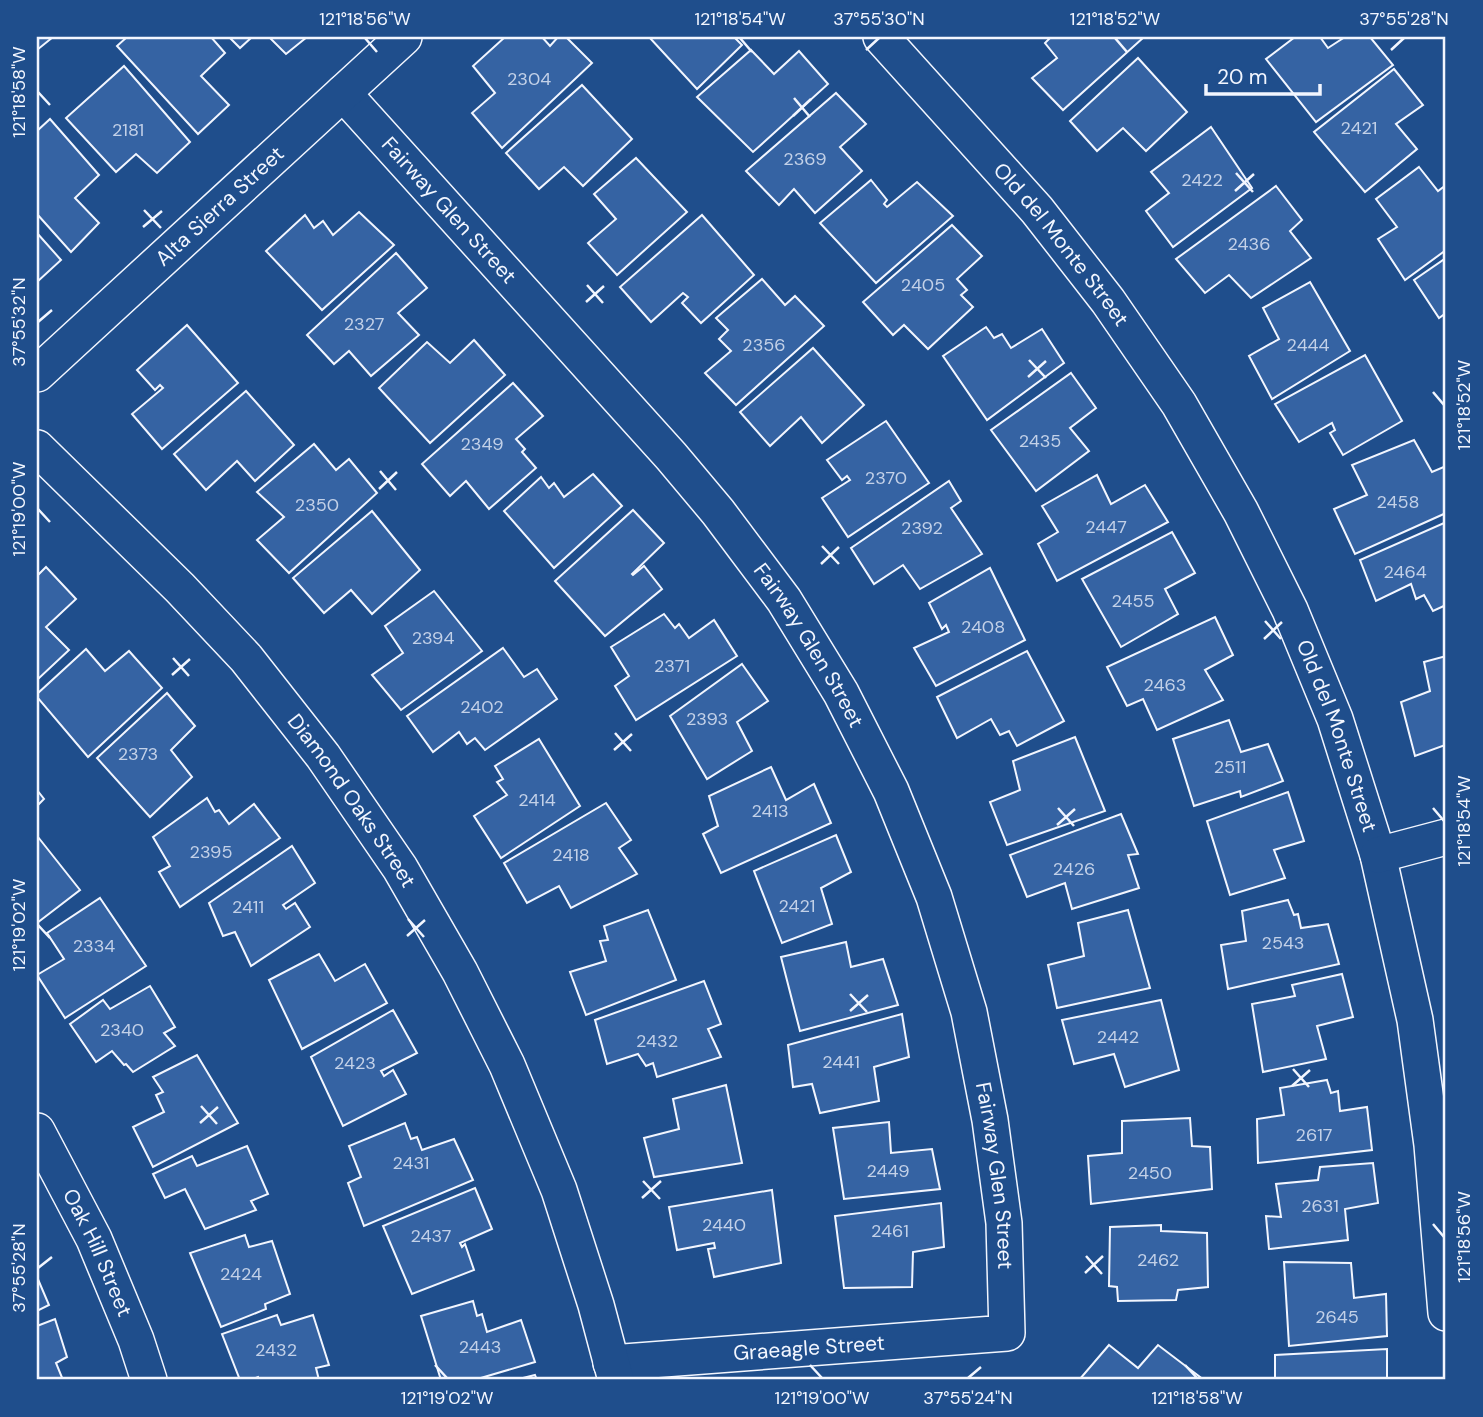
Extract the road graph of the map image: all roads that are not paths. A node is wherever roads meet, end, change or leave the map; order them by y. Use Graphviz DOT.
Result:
graph roads {
  1 [pos="404,37"];
  2 [pos="881,37"];
  3 [pos="343,93"];
  4 [pos="37,374"];
  5 [pos="37,448"];
  6 [pos="1446,837"];
  7 [pos="1378,855"];
  8 [pos="37,1131"];
  9 [pos="1445,1292"];
  10 [pos="1007,1333"];
  11 [pos="613,1372"];
  12 [pos="149,1380"];
  1 -- 3 [label="street, Alta Sierra Street"];
  2 -- 7 [label="street, Old del Monte Street"];
  3 -- 4 [label="street, Alta Sierra Street"];
  3 -- 10 [label="street, Fairway Glen Street"];
  5 -- 11 [label="street, Diamond Oaks Street"];
  6 -- 7 [label="street"];
  7 -- 9 [label="street, Old del Monte Street"];
  8 -- 12 [label="street, Oak Hill Street"];
  10 -- 11 [label="street, Graeagle Street"];
}
